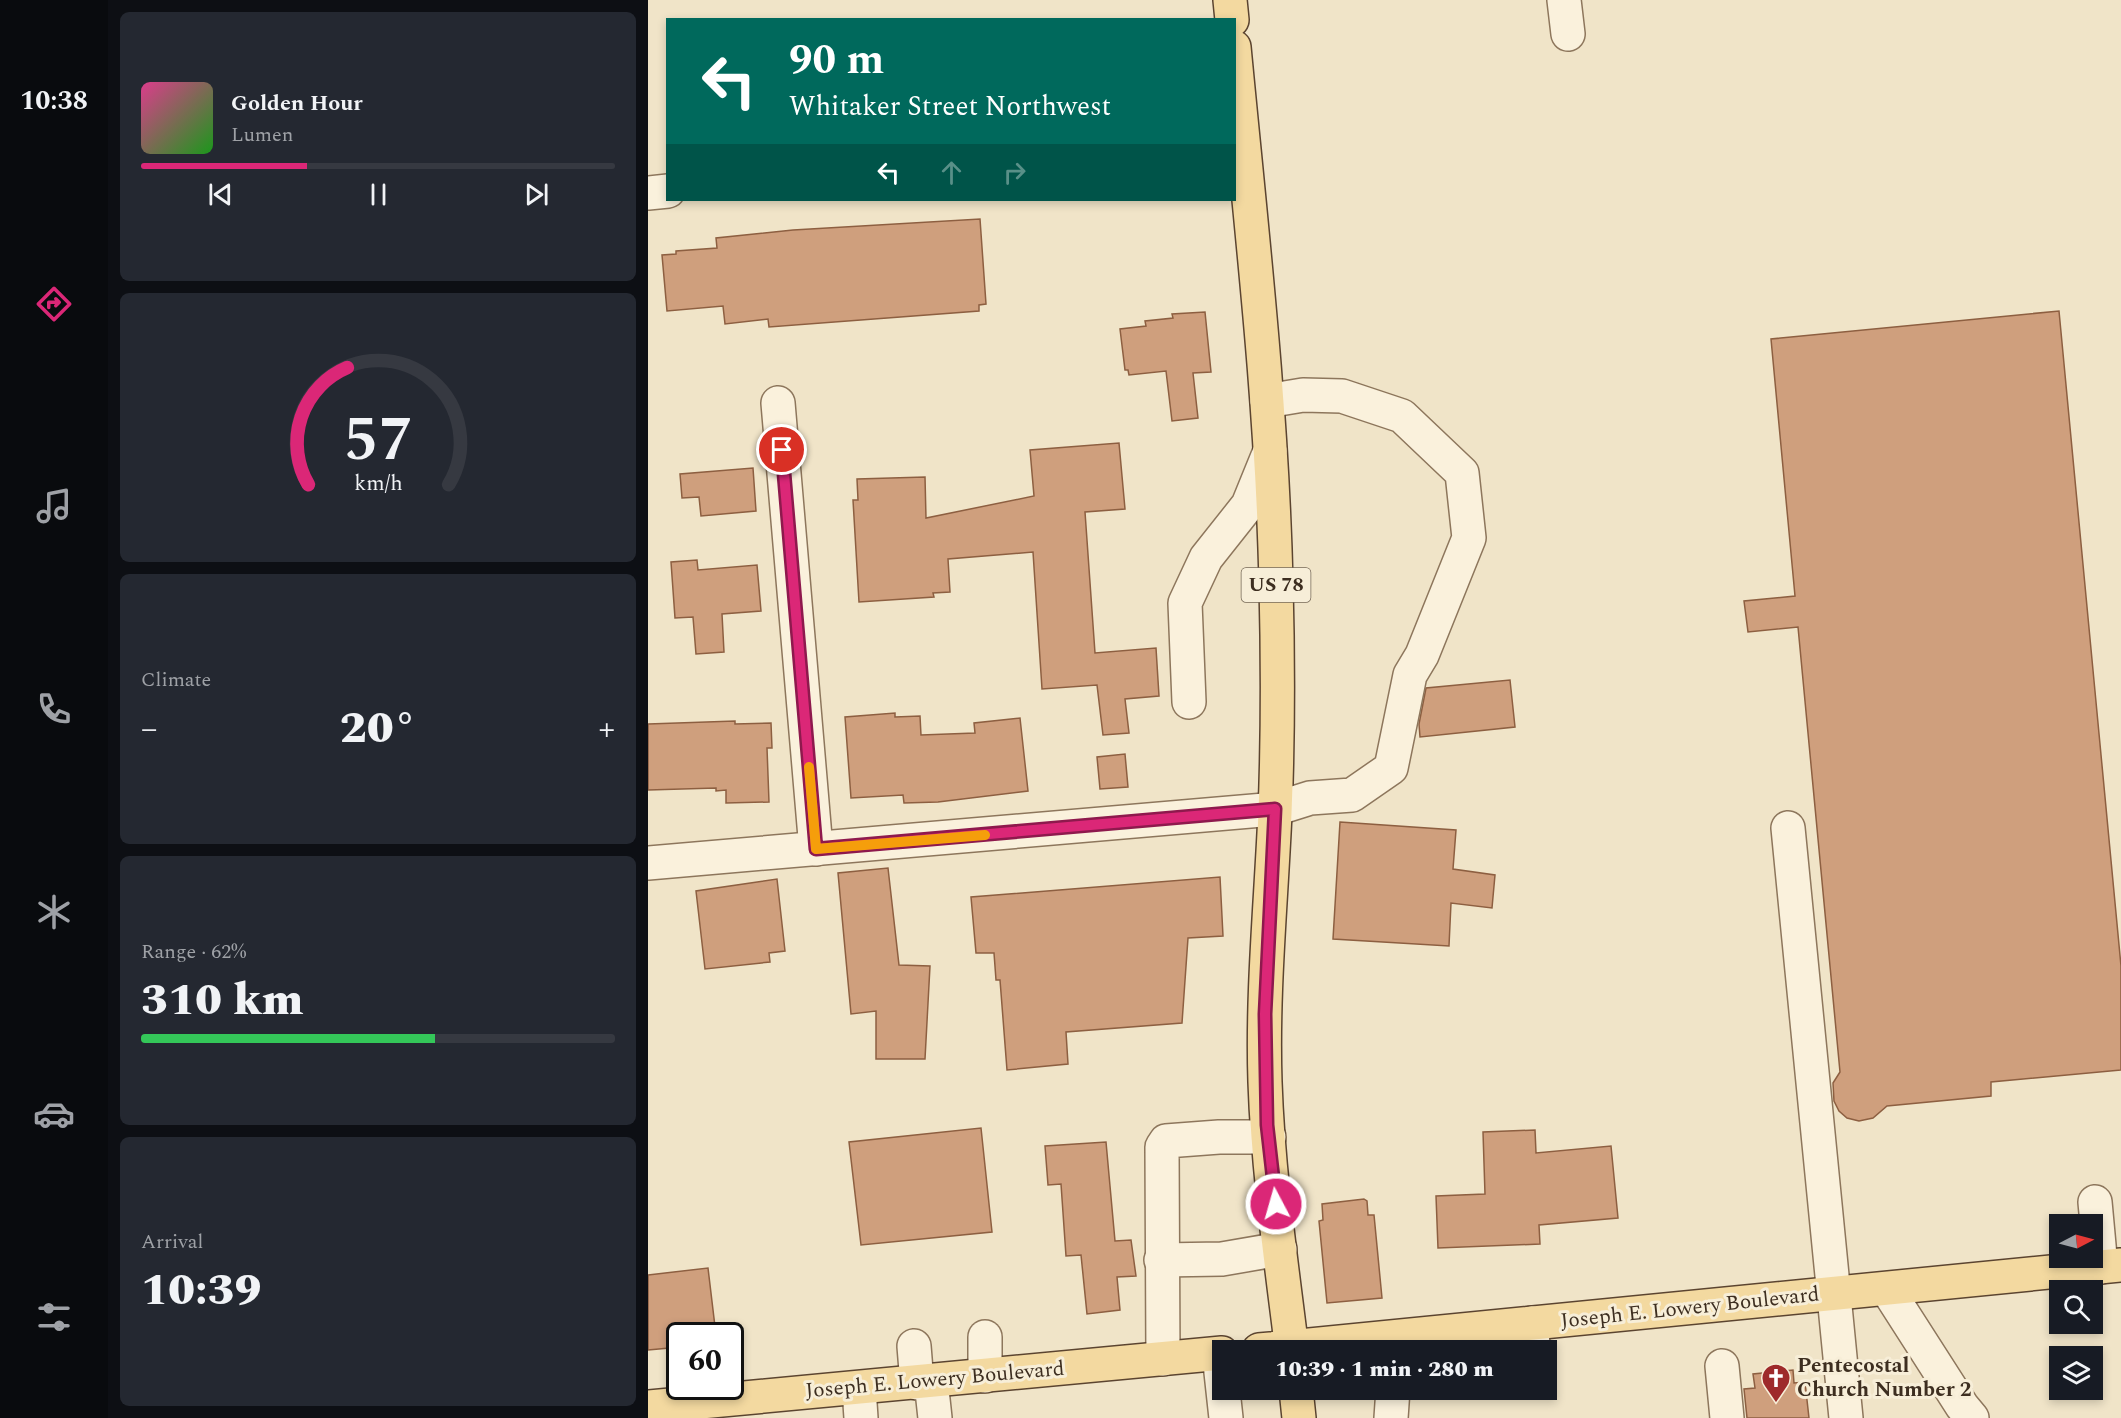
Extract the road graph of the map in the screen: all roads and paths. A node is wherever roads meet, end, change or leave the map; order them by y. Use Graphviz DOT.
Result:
graph roads {
  1 [pos="1230,0"];
  2 [pos="1564,0"];
  3 [pos="1232,18"];
  4 [pos="1568,34"];
  5 [pos="1236,86"];
  6 [pos="1239,145"];
  7 [pos="666,192"];
  8 [pos="648,193"];
  9 [pos="1267,400"];
  10 [pos="778,403"];
  11 [pos="1270,451"];
  12 [pos="1189,702"];
  13 [pos="1275,809"];
  14 [pos="1788,828"];
  15 [pos="816,849"];
  16 [pos="648,863"];
  17 [pos="1269,1137"];
  18 [pos="2095,1202"];
  19 [pos="1280,1249"];
  20 [pos="1161,1260"];
  21 [pos="2111,1266"];
  22 [pos="1887,1289"];
  23 [pos="1834,1294"];
  24 [pos="985,1337"];
  25 [pos="1532,1337"];
  26 [pos="1291,1340"];
  27 [pos="1464,1340"];
  28 [pos="914,1346"];
  29 [pos="1212,1354"];
  30 [pos="1163,1359"];
  31 [pos="1722,1366"];
  32 [pos="985,1376"];
  33 [pos="924,1382"];
  34 [pos="1225,1400"];
  35 [pos="1297,1400"];
  36 [pos="1392,1400"];
  37 [pos="860,1403"];
  38 [pos="648,1407"];
  39 [pos="935,1418"];
  40 [pos="1226,1418"];
  41 [pos="1299,1418"];
  42 [pos="1391,1418"];
  43 [pos="1727,1418"];
  44 [pos="1846,1418"];
  45 [pos="1972,1418"];
  1 -- 3 [label="main road"];
  2 -- 4 [label="street"];
  5 -- 6 [label="main road, US 78"];
  6 -- 9 [label="main road, US 78"];
  7 -- 8 [label="street"];
  9 -- 11 [label="main road, US 78"];
  9 -- 13 [label="street"];
  10 -- 15 [label="street"];
  11 -- 12 [label="street"];
  11 -- 13 [label="main road, US 78"];
  13 -- 15 [label="street"];
  13 -- 17 [label="main road, US 78"];
  14 -- 23 [label="street"];
  15 -- 16 [label="street"];
  17 -- 19 [label="main road, US 78"];
  17 -- 20 [label="street"];
  18 -- 21 [label="street"];
  19 -- 20 [label="street"];
  19 -- 26 [label="main road, US 78"];
  20 -- 30 [label="street"];
  21 -- 22 [label="main road, Joseph E. Lowery Boulevard"];
  22 -- 23 [label="main road, Joseph E. Lowery Boulevard"];
  22 -- 45 [label="street"];
  23 -- 25 [label="main road, Joseph E. Lowery Boulevard"];
  23 -- 44 [label="street"];
  24 -- 32 [label="street"];
  25 -- 27 [label="main road, Joseph E. Lowery Boulevard"];
  28 -- 33 [label="street"];
  29 -- 30 [label="main road, Joseph E. Lowery Boulevard"];
  30 -- 32 [label="main road, Joseph E. Lowery Boulevard"];
  31 -- 43 [label="street"];
  32 -- 33 [label="main road, Joseph E. Lowery Boulevard"];
  33 -- 37 [label="main road, Joseph E. Lowery Boulevard"];
  33 -- 39 [label="street"];
  34 -- 40 [label="street"];
  35 -- 41 [label="main road"];
  36 -- 42 [label="street"];
  37 -- 38 [label="main road, Joseph E. Lowery Boulevard"];
}
